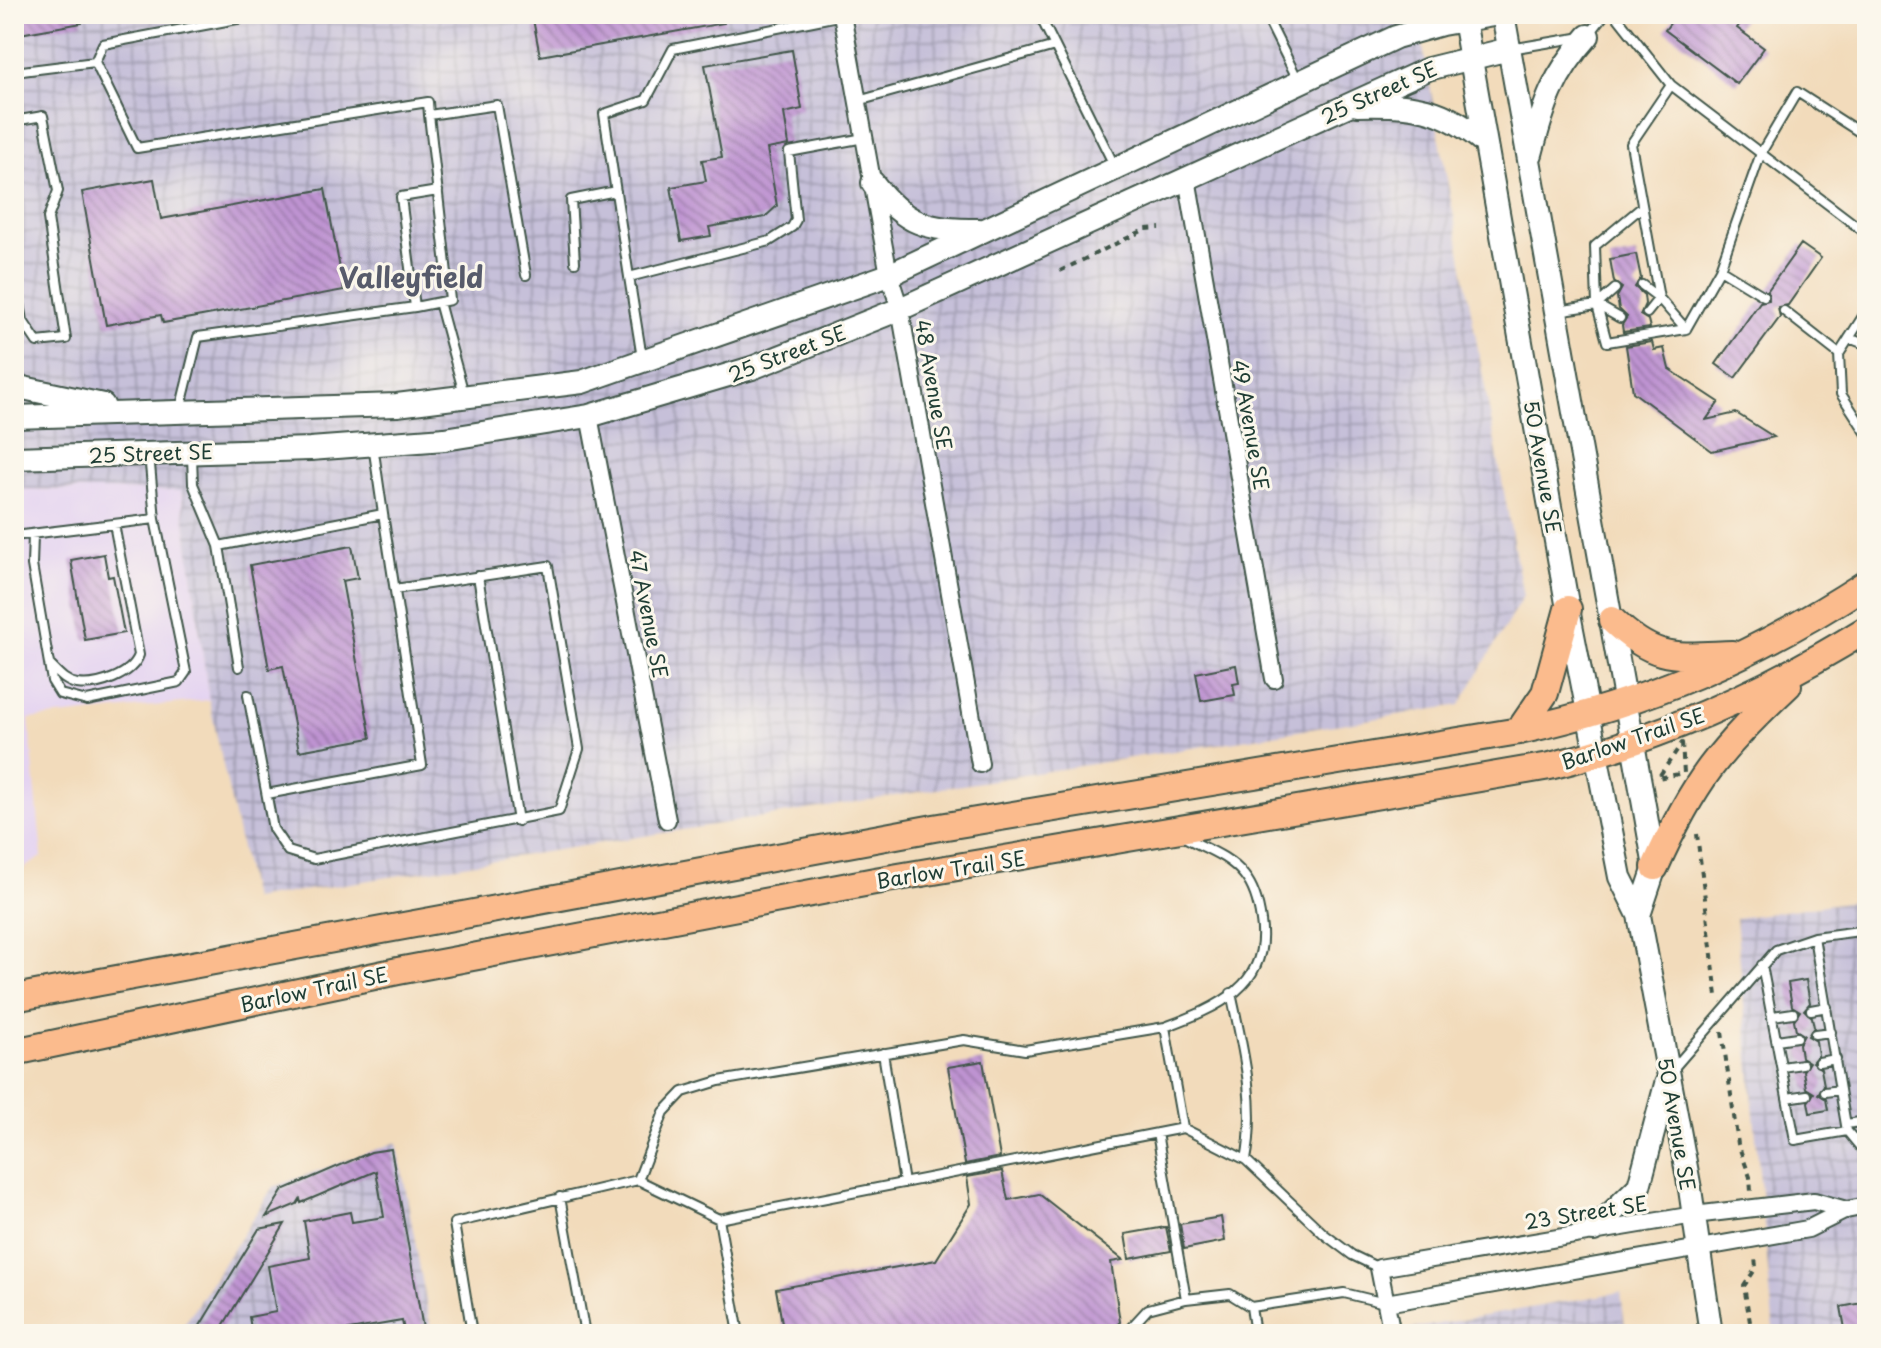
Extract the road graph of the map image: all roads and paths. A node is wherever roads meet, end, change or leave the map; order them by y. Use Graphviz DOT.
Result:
graph roads {
  1 [pos="264,14"];
  2 [pos="1039,14"];
  3 [pos="1265,14"];
  4 [pos="1409,14"];
  5 [pos="1501,14"];
  6 [pos="1605,14"];
  7 [pos="1615,14"];
  8 [pos="842,15"];
  9 [pos="232,17"];
  10 [pos="1464,17"];
  11 [pos="1588,36"];
  12 [pos="1396,37"];
  13 [pos="1055,46"];
  14 [pos="1509,49"];
  15 [pos="1470,56"];
  16 [pos="95,62"];
  17 [pos="14,72"];
  18 [pos="1299,82"];
  19 [pos="1671,85"];
  20 [pos="858,101"];
  21 [pos="1348,105"];
  22 [pos="429,115"];
  23 [pos="14,121"];
  24 [pos="1867,137"];
  25 [pos="864,138"];
  26 [pos="1486,144"];
  27 [pos="1761,153"];
  28 [pos="1529,163"];
  29 [pos="1117,171"];
  30 [pos="1187,178"];
  31 [pos="873,183"];
  32 [pos="438,191"];
  33 [pos="616,191"];
  34 [pos="1642,207"];
  35 [pos="1160,228"];
  36 [pos="988,230"];
  37 [pos="1867,234"];
  38 [pos="575,262"];
  39 [pos="14,268"];
  40 [pos="1720,269"];
  41 [pos="1060,271"];
  42 [pos="526,275"];
  43 [pos="889,275"];
  44 [pos="629,277"];
  45 [pos="1642,285"];
  46 [pos="1615,289"];
  47 [pos="1764,296"];
  48 [pos="1659,298"];
  49 [pos="439,302"];
  50 [pos="1597,305"];
  51 [pos="415,307"];
  52 [pos="900,309"];
  53 [pos="1867,310"];
  54 [pos="1784,311"];
  55 [pos="1556,312"];
  56 [pos="1647,313"];
  57 [pos="1620,318"];
  58 [pos="1686,329"];
  59 [pos="1849,338"];
  60 [pos="1867,345"];
  61 [pos="1839,354"];
  62 [pos="642,360"];
  63 [pos="14,386"];
  64 [pos="464,396"];
  65 [pos="369,405"];
  66 [pos="180,410"];
  67 [pos="119,411"];
  68 [pos="589,416"];
  69 [pos="14,417"];
  70 [pos="1867,434"];
  71 [pos="373,444"];
  72 [pos="192,452"];
  73 [pos="149,453"];
  74 [pos="14,458"];
  75 [pos="383,514"];
  76 [pos="155,519"];
  77 [pos="114,524"];
  78 [pos="33,535"];
  79 [pos="14,536"];
  80 [pos="219,546"];
  81 [pos="478,576"];
  82 [pos="1867,583"];
  83 [pos="395,589"];
  84 [pos="1568,609"];
  85 [pos="1612,620"];
  86 [pos="1867,629"];
  87 [pos="1740,654"];
  88 [pos="1811,663"];
  89 [pos="49,664"];
  90 [pos="239,667"];
  91 [pos="1274,679"];
  92 [pos="248,695"];
  93 [pos="1626,704"];
  94 [pos="1588,715"];
  95 [pos="1519,731"];
  96 [pos="1633,742"];
  97 [pos="1682,743"];
  98 [pos="1595,755"];
  99 [pos="980,764"];
  100 [pos="267,794"];
  101 [pos="667,820"];
  102 [pos="518,821"];
  103 [pos="1699,825"];
  104 [pos="1175,833"];
  105 [pos="1655,867"];
  106 [pos="1639,915"];
  107 [pos="1867,930"];
  108 [pos="1814,937"];
  109 [pos="1762,965"];
  110 [pos="1231,993"];
  111 [pos="14,998"];
  112 [pos="1827,1007"];
  113 [pos="1811,1010"];
  114 [pos="1719,1013"];
  115 [pos="1793,1013"];
  116 [pos="1773,1016"];
  117 [pos="1165,1027"];
  118 [pos="1831,1032"];
  119 [pos="1815,1034"];
  120 [pos="1797,1037"];
  121 [pos="1777,1040"];
  122 [pos="14,1052"];
  123 [pos="883,1053"];
  124 [pos="1836,1059"];
  125 [pos="1819,1062"];
  126 [pos="1802,1064"];
  127 [pos="1782,1067"];
  128 [pos="1668,1075"];
  129 [pos="1840,1090"];
  130 [pos="1825,1092"];
  131 [pos="1807,1095"];
  132 [pos="1787,1098"];
  133 [pos="1867,1121"];
  134 [pos="1183,1128"];
  135 [pos="1847,1128"];
  136 [pos="1157,1133"];
  137 [pos="1867,1149"];
  138 [pos="1246,1160"];
  139 [pos="1750,1177"];
  140 [pos="638,1180"];
  141 [pos="904,1183"];
  142 [pos="560,1197"];
  143 [pos="1867,1206"];
  144 [pos="1846,1210"];
  145 [pos="1694,1215"];
  146 [pos="719,1219"];
  147 [pos="1594,1230"];
  148 [pos="1699,1250"];
  149 [pos="1379,1268"];
  150 [pos="1756,1268"];
  151 [pos="1186,1299"];
  152 [pos="1386,1303"];
  153 [pos="1251,1307"];
  154 [pos="472,1334"];
  155 [pos="585,1334"];
  156 [pos="739,1334"];
  157 [pos="1125,1334"];
  158 [pos="1255,1334"];
  159 [pos="1392,1334"];
  160 [pos="1711,1334"];
  161 [pos="1752,1334"];
  1 -- 9 [label="lane"];
  2 -- 13 [label="lane"];
  3 -- 18 [label="lane"];
  4 -- 12 [label="street"];
  5 -- 10 [label="street, 25 Street SE"];
  5 -- 14 [label="street, 50 Avenue SE"];
  6 -- 11 [label="lane"];
  7 -- 19 [label="lane"];
  8 -- 20 [label="street, 48 Avenue SE"];
  8 -- 33 [label="lane"];
  9 -- 16 [label="lane"];
  10 -- 12 [label="street, 25 Street SE"];
  10 -- 15 [label="street, 50 Avenue SE"];
  11 -- 14 [label="lane"];
  11 -- 28 [label="street"];
  12 -- 18 [label="street, 25 Street SE"];
  13 -- 20 [label="lane"];
  13 -- 29 [label="lane"];
  14 -- 15 [label="street, 25 Street SE"];
  14 -- 28 [label="street, 50 Avenue SE"];
  15 -- 21 [label="street, 25 Street SE"];
  15 -- 26 [label="street, 50 Avenue SE"];
  16 -- 17 [label="lane"];
  16 -- 22 [label="lane"];
  18 -- 29 [label="street, 25 Street SE"];
  19 -- 27 [label="lane"];
  19 -- 34 [label="lane"];
  20 -- 25 [label="street, 48 Avenue SE"];
  21 -- 26 [label="street"];
  21 -- 30 [label="street, 25 Street SE"];
  22 -- 32 [label="lane"];
  22 -- 42 [label="lane"];
  23 -- 39 [label="lane"];
  24 -- 27 [label="lane"];
  25 -- 31 [label="street, 48 Avenue SE"];
  25 -- 44 [label="lane"];
  26 -- 84 [label="street, 50 Avenue SE"];
  27 -- 37 [label="lane"];
  27 -- 40 [label="lane"];
  28 -- 55 [label="street, 50 Avenue SE"];
  29 -- 36 [label="street, 25 Street SE"];
  30 -- 52 [label="street, 25 Street SE"];
  30 -- 91 [label="street, 49 Avenue SE"];
  31 -- 36 [label="street"];
  31 -- 43 [label="street, 48 Avenue SE"];
  32 -- 49 [label="lane"];
  32 -- 51 [label="lane"];
  33 -- 38 [label="lane"];
  33 -- 44 [label="lane"];
  34 -- 48 [label="lane"];
  34 -- 50 [label="lane"];
  35 -- 41 [label="path"];
  36 -- 43 [label="street, 25 Street SE"];
  40 -- 47 [label="lane"];
  40 -- 58 [label="lane"];
  43 -- 52 [label="street, 48 Avenue SE"];
  43 -- 62 [label="street, 25 Street SE"];
  44 -- 62 [label="lane"];
  45 -- 48 [label="lane"];
  46 -- 50 [label="lane"];
  48 -- 56 [label="lane"];
  48 -- 58 [label="lane"];
  49 -- 51 [label="lane"];
  49 -- 64 [label="lane"];
  50 -- 55 [label="lane"];
  50 -- 57 [label="lane"];
  50 -- 58 [label="lane"];
  51 -- 66 [label="lane"];
  52 -- 68 [label="street, 25 Street SE"];
  52 -- 99 [label="street, 48 Avenue SE"];
  53 -- 59 [label="lane"];
  54 -- 61 [label="lane"];
  55 -- 85 [label="street, 50 Avenue SE"];
  59 -- 60 [label="lane"];
  59 -- 61 [label="lane"];
  61 -- 70 [label="lane"];
  62 -- 64 [label="street, 25 Street SE"];
  63 -- 67 [label="street"];
  64 -- 65 [label="street, 25 Street SE"];
  65 -- 66 [label="street, 25 Street SE"];
  65 -- 71 [label="street"];
  66 -- 67 [label="street, 25 Street SE"];
  67 -- 69 [label="street, 25 Street SE"];
  68 -- 71 [label="street, 25 Street SE"];
  68 -- 101 [label="street, 47 Avenue SE"];
  71 -- 72 [label="street, 25 Street SE"];
  71 -- 75 [label="lane"];
  72 -- 73 [label="street, 25 Street SE"];
  72 -- 80 [label="lane"];
  73 -- 74 [label="street, 25 Street SE"];
  73 -- 76 [label="lane"];
  75 -- 80 [label="lane"];
  75 -- 83 [label="lane"];
  76 -- 77 [label="lane"];
  76 -- 89 [label="lane"];
  77 -- 78 [label="lane"];
  77 -- 89 [label="lane"];
  78 -- 79 [label="lane"];
  78 -- 89 [label="lane"];
  80 -- 90 [label="lane"];
  81 -- 83 [label="lane"];
  81 -- 102 [label="lane"];
  81 -- 102 [label="lane"];
  82 -- 87 [label="main road, Barlow Trail SE"];
  83 -- 100 [label="lane"];
  84 -- 94 [label="street, 50 Avenue SE"];
  84 -- 95 [label="main road"];
  85 -- 87 [label="main road"];
  85 -- 93 [label="street, 50 Avenue SE"];
  86 -- 88 [label="main road, Barlow Trail SE"];
  87 -- 93 [label="main road, Barlow Trail SE"];
  88 -- 96 [label="main road, Barlow Trail SE"];
  88 -- 105 [label="main road"];
  92 -- 100 [label="lane"];
  93 -- 94 [label="main road, Barlow Trail SE"];
  93 -- 96 [label="street, 50 Avenue SE"];
  94 -- 95 [label="main road, Barlow Trail SE"];
  94 -- 98 [label="street, 50 Avenue SE"];
  95 -- 111 [label="main road, Barlow Trail SE"];
  96 -- 98 [label="main road, Barlow Trail SE"];
  96 -- 105 [label="street, 50 Avenue SE"];
  97 -- 97 [label="path"];
  98 -- 104 [label="main road, Barlow Trail SE"];
  98 -- 106 [label="street, 50 Avenue SE"];
  100 -- 102 [label="lane"];
  103 -- 114 [label="path"];
  104 -- 110 [label="lane"];
  104 -- 122 [label="main road, Barlow Trail SE"];
  105 -- 106 [label="street, 50 Avenue SE"];
  106 -- 128 [label="street, 50 Avenue SE"];
  107 -- 108 [label="lane"];
  108 -- 109 [label="lane"];
  108 -- 112 [label="lane"];
  109 -- 114 [label="lane"];
  109 -- 116 [label="lane"];
  110 -- 117 [label="lane"];
  110 -- 138 [label="lane"];
  112 -- 113 [label="lane"];
  112 -- 118 [label="lane"];
  114 -- 128 [label="lane"];
  114 -- 139 [label="path"];
  115 -- 116 [label="lane"];
  116 -- 121 [label="lane"];
  117 -- 123 [label="lane"];
  117 -- 134 [label="lane"];
  118 -- 119 [label="lane"];
  118 -- 124 [label="lane"];
  120 -- 121 [label="lane"];
  121 -- 127 [label="lane"];
  123 -- 140 [label="lane"];
  123 -- 141 [label="lane"];
  124 -- 125 [label="lane"];
  124 -- 129 [label="lane"];
  126 -- 127 [label="lane"];
  127 -- 132 [label="lane"];
  128 -- 145 [label="street, 50 Avenue SE"];
  128 -- 147 [label="street"];
  129 -- 130 [label="lane"];
  129 -- 135 [label="lane"];
  131 -- 132 [label="lane"];
  132 -- 135 [label="lane"];
  133 -- 135 [label="lane"];
  134 -- 136 [label="lane"];
  134 -- 138 [label="lane"];
  135 -- 137 [label="lane"];
  136 -- 141 [label="lane"];
  136 -- 151 [label="lane"];
  138 -- 149 [label="lane"];
  140 -- 142 [label="lane"];
  140 -- 146 [label="lane"];
  141 -- 146 [label="lane"];
  142 -- 154 [label="lane"];
  142 -- 155 [label="lane"];
  143 -- 144 [label="street, 23 Street SE"];
  144 -- 145 [label="street, 23 Street SE"];
  144 -- 148 [label="street, 23 Street SE"];
  145 -- 147 [label="street, 23 Street SE"];
  145 -- 148 [label="street, 50 Avenue SE"];
  146 -- 156 [label="lane"];
  147 -- 149 [label="street, 23 Street SE"];
  148 -- 152 [label="street, 23 Street SE"];
  148 -- 160 [label="street, 50 Avenue SE"];
  149 -- 152 [label="street"];
  150 -- 161 [label="path"];
  151 -- 153 [label="lane"];
  151 -- 157 [label="lane"];
  152 -- 153 [label="lane"];
  152 -- 159 [label="street"];
  153 -- 158 [label="lane"];
}
